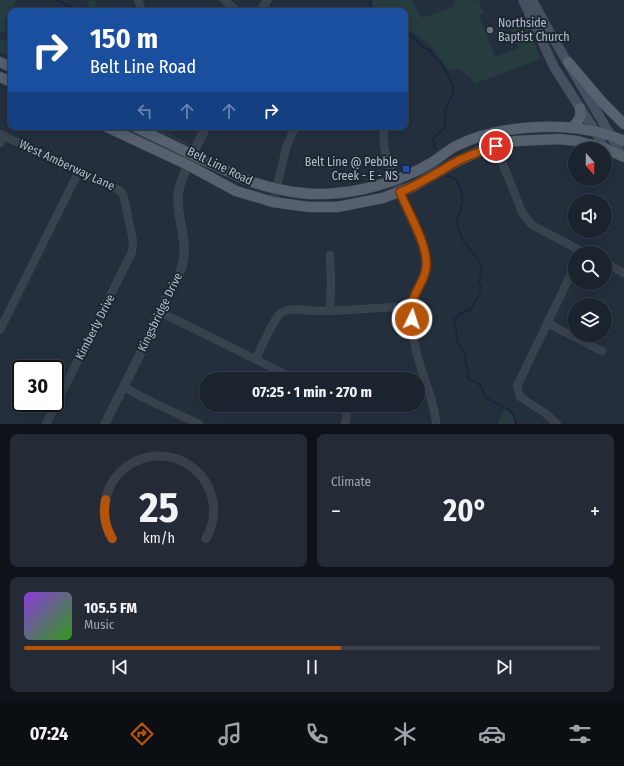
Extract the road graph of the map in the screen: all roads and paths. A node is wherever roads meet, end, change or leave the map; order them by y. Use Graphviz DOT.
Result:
graph roads {
  1 [pos="224,0"];
  2 [pos="523,0"];
  3 [pos="532,0"];
  4 [pos="233,8"];
  5 [pos="568,62"];
  6 [pos="580,108"];
  7 [pos="624,124"];
  8 [pos="571,128"];
  9 [pos="113,130"];
  10 [pos="141,130"];
  11 [pos="205,130"];
  12 [pos="294,130"];
  13 [pos="384,130"];
  14 [pos="595,131"];
  15 [pos="491,134"];
  16 [pos="2,135"];
  17 [pos="611,136"];
  18 [pos="624,141"];
  19 [pos="581,142"];
  20 [pos="601,142"];
  21 [pos="0,143"];
  22 [pos="496,146"];
  23 [pos="612,152"];
  24 [pos="193,155"];
  25 [pos="623,157"];
  26 [pos="188,165"];
  27 [pos="79,171"];
  28 [pos="395,180"];
  29 [pos="277,188"];
  30 [pos="400,192"];
  31 [pos="273,202"];
  32 [pos="570,246"];
  33 [pos="132,252"];
  34 [pos="330,255"];
  35 [pos="612,267"];
  36 [pos="624,273"];
  37 [pos="568,280"];
  38 [pos="411,307"];
  39 [pos="330,311"];
  40 [pos="160,312"];
  41 [pos="547,323"];
  42 [pos="0,330"];
  43 [pos="602,351"];
  44 [pos="256,359"];
  45 [pos="281,372"];
  46 [pos="124,387"];
  47 [pos="345,412"];
  48 [pos="46,424"];
  49 [pos="105,424"];
  50 [pos="198,424"];
  51 [pos="345,424"];
  52 [pos="436,424"];
  53 [pos="557,424"];
  1 -- 4 [label="street"];
  2 -- 6 [label="main road"];
  3 -- 5 [label="main road"];
  5 -- 7 [label="main road"];
  5 -- 17 [label="main road"];
  6 -- 8 [label="main road"];
  6 -- 14 [label="main road"];
  8 -- 14 [label="main road, Belt Line Road"];
  8 -- 15 [label="main road, Belt Line Road"];
  9 -- 26 [label="main road, Belt Line Road"];
  10 -- 24 [label="main road, Belt Line Road"];
  11 -- 24 [label="street, Kingsbridge Drive"];
  12 -- 29 [label="street"];
  13 -- 28 [label="street"];
  14 -- 17 [label="main road, Belt Line Road"];
  14 -- 20 [label="main road"];
  15 -- 22 [label="street"];
  15 -- 28 [label="main road, Belt Line Road"];
  16 -- 21 [label="street"];
  16 -- 27 [label="street, West Amberway Lane"];
  17 -- 18 [label="main road, Belt Line Road"];
  17 -- 25 [label="main road"];
  19 -- 22 [label="main road, Belt Line Road"];
  22 -- 30 [label="main road, Belt Line Road"];
  22 -- 32 [label="street"];
  23 -- 25 [label="main road, Belt Line Road"];
  24 -- 26 [label="street, Kingsbridge Drive"];
  24 -- 29 [label="main road, Belt Line Road"];
  26 -- 31 [label="main road, Belt Line Road"];
  26 -- 40 [label="street, Kingsbridge Drive"];
  27 -- 33 [label="street, West Amberway Lane"];
  27 -- 42 [label="street"];
  28 -- 29 [label="main road, Belt Line Road"];
  28 -- 30 [label="street"];
  29 -- 31 [label="street"];
  30 -- 31 [label="main road, Belt Line Road"];
  30 -- 38 [label="street"];
  33 -- 48 [label="street, Kimberly Drive"];
  34 -- 39 [label="street"];
  35 -- 36 [label="street"];
  37 -- 41 [label="street"];
  38 -- 39 [label="street"];
  38 -- 52 [label="street"];
  39 -- 44 [label="street"];
  40 -- 44 [label="street"];
  40 -- 46 [label="street, Kingsbridge Drive"];
  41 -- 43 [label="street"];
  41 -- 53 [label="street"];
  44 -- 45 [label="street"];
  46 -- 49 [label="street, Kingsbridge Drive"];
  46 -- 50 [label="street"];
  47 -- 51 [label="street"];
}
